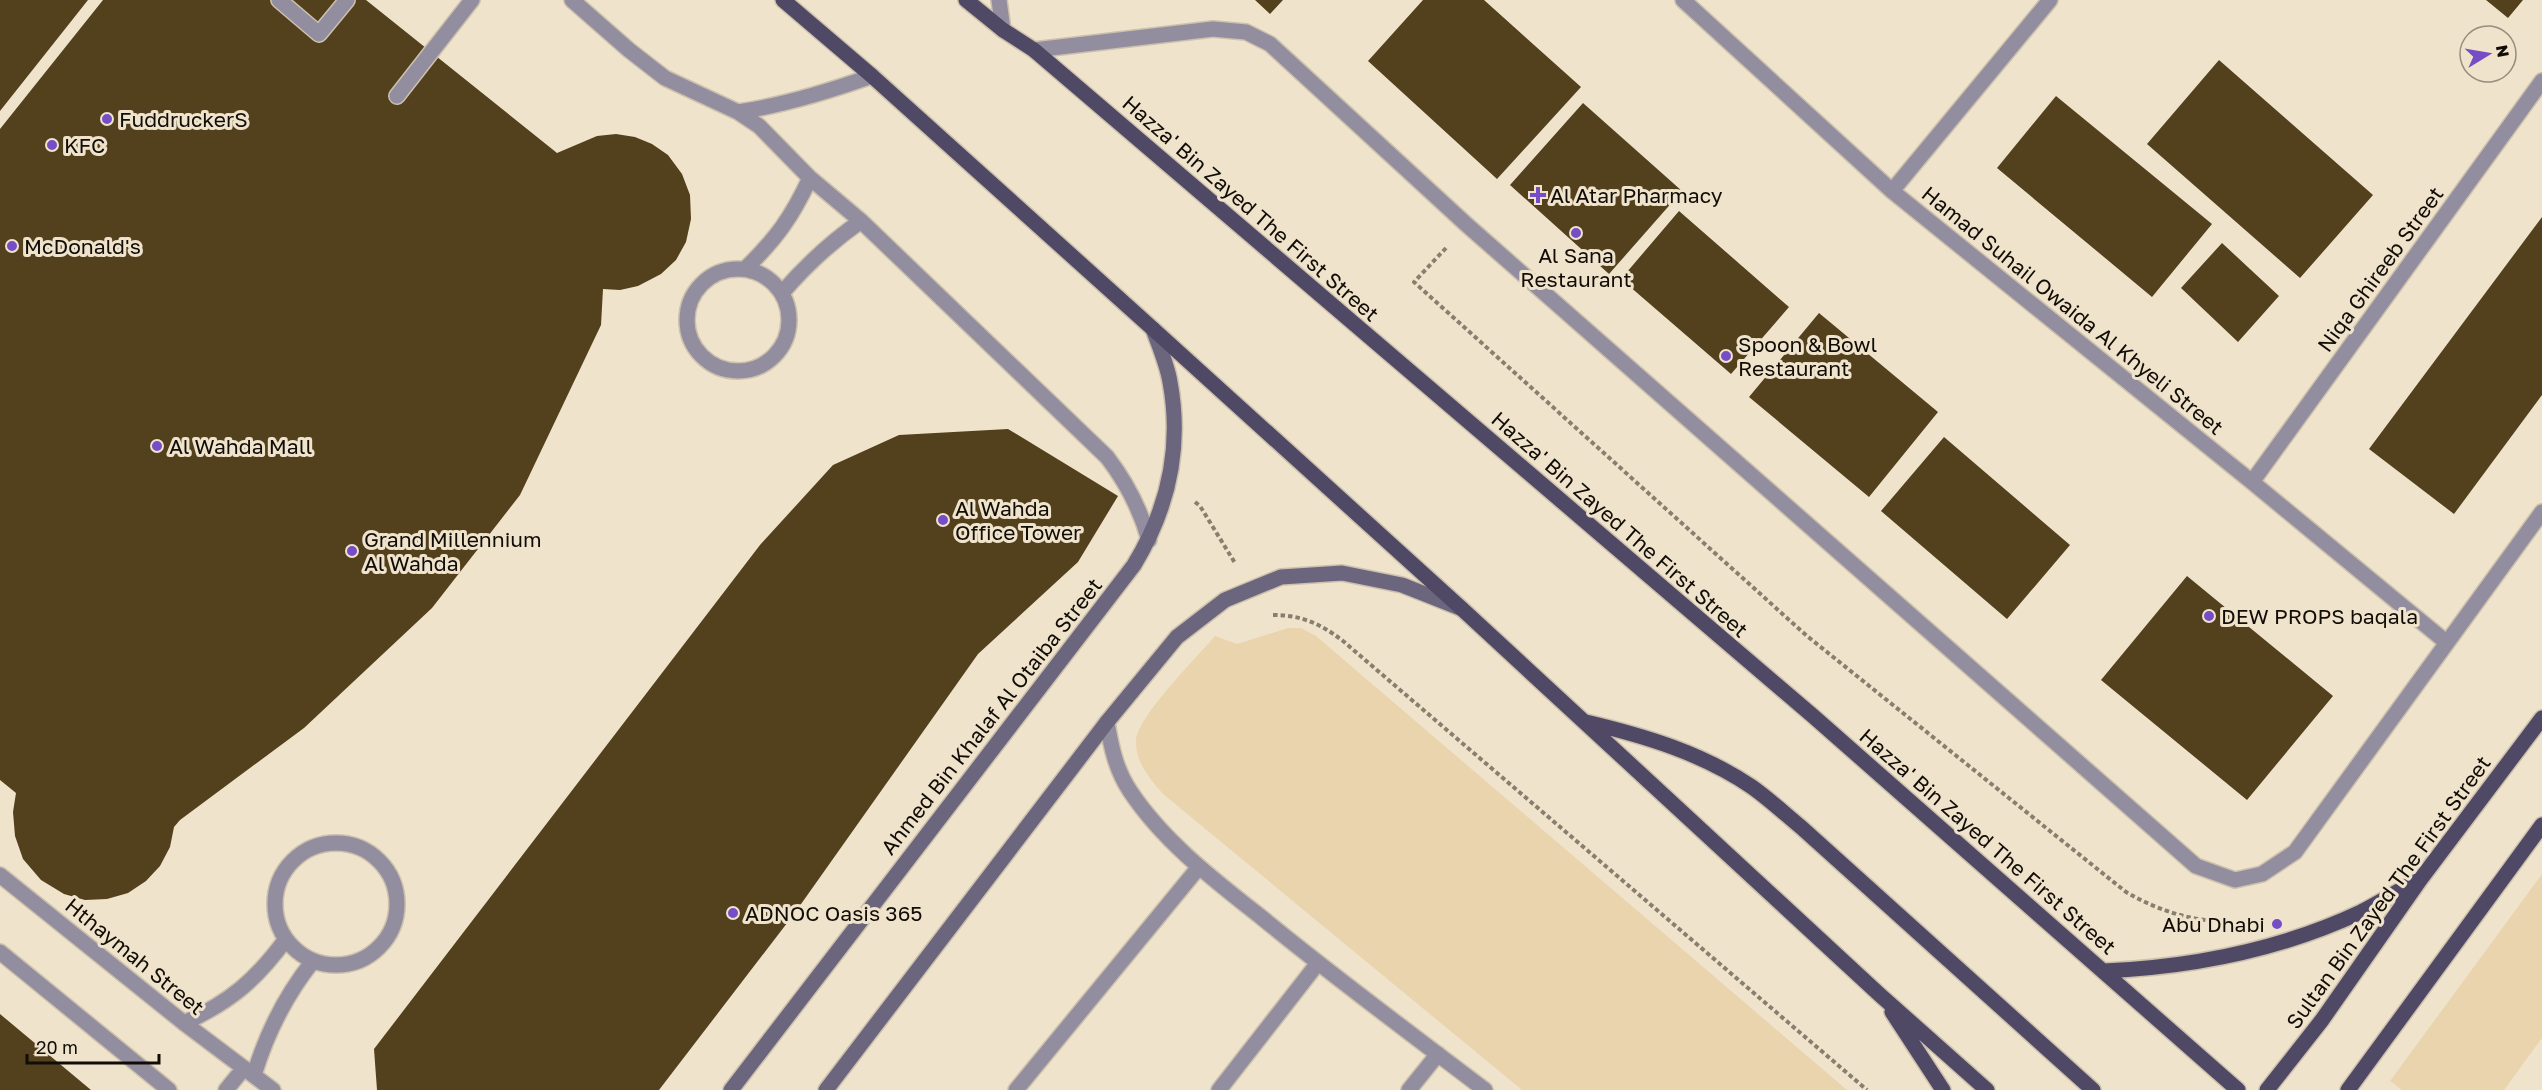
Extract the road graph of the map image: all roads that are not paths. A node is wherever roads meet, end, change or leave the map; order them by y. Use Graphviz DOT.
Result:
graph roads {
  1 [pos="279,0"];
  2 [pos="347,0"];
  3 [pos="472,0"];
  4 [pos="572,0"];
  5 [pos="783,0"];
  6 [pos="966,0"];
  7 [pos="999,0"];
  8 [pos="1683,0"];
  9 [pos="2050,0"];
  10 [pos="1003,30"];
  11 [pos="1034,50"];
  12 [pos="872,76"];
  13 [pos="2542,81"];
  14 [pos="397,96"];
  15 [pos="738,112"];
  16 [pos="810,178"];
  17 [pos="1892,191"];
  18 [pos="861,221"];
  19 [pos="745,269"];
  20 [pos="782,293"];
  21 [pos="1153,329"];
  22 [pos="2252,482"];
  23 [pos="2542,512"];
  24 [pos="1149,540"];
  25 [pos="1461,608"];
  26 [pos="2446,642"];
  27 [pos="2542,718"];
  28 [pos="1583,721"];
  29 [pos="1107,722"];
  30 [pos="2542,825"];
  31 [pos="1198,867"];
  32 [pos="0,875"];
  33 [pos="2420,880"];
  34 [pos="286,939"];
  35 [pos="0,952"];
  36 [pos="313,961"];
  37 [pos="1318,963"];
  38 [pos="2104,971"];
  39 [pos="1880,995"];
  40 [pos="184,1023"];
  41 [pos="1438,1054"];
  42 [pos="249,1072"];
  43 [pos="168,1090"];
  44 [pos="226,1090"];
  45 [pos="273,1090"];
  46 [pos="731,1090"];
  47 [pos="826,1090"];
  48 [pos="1016,1090"];
  49 [pos="1219,1090"];
  50 [pos="1409,1090"];
  51 [pos="1485,1090"];
  52 [pos="1943,1090"];
  53 [pos="1987,1090"];
  54 [pos="2093,1090"];
  55 [pos="2238,1090"];
  56 [pos="2267,1090"];
  57 [pos="2348,1090"];
  1 -- 2 [label="street"];
  3 -- 14 [label="street"];
  4 -- 15 [label="street"];
  5 -- 12 [label="main road"];
  6 -- 10 [label="main road, Hazza' Bin Zayed The First Street"];
  7 -- 10 [label="street"];
  8 -- 17 [label="street, Hamad Suhail Owaida Al Khyeli Street"];
  9 -- 17 [label="street"];
  10 -- 11 [label="main road, Hazza' Bin Zayed The First Street"];
  11 -- 26 [label="street"];
  11 -- 38 [label="main road, Hazza' Bin Zayed The First Street"];
  12 -- 15 [label="street"];
  12 -- 21 [label="main road"];
  13 -- 22 [label="street, Niqa Ghireeb Street"];
  15 -- 16 [label="street"];
  16 -- 18 [label="street"];
  16 -- 19 [label="street"];
  17 -- 22 [label="street, Hamad Suhail Owaida Al Khyeli Street"];
  18 -- 20 [label="street"];
  18 -- 24 [label="street"];
  19 -- 20 [label="street"];
  19 -- 20 [label="street"];
  21 -- 24 [label="street, Ahmed Bin Khalaf Al Otaiba Street"];
  21 -- 25 [label="main road"];
  22 -- 26 [label="street, Hamad Suhail Owaida Al Khyeli Street"];
  23 -- 26 [label="street"];
  24 -- 46 [label="street, Ahmed Bin Khalaf Al Otaiba Street"];
  25 -- 28 [label="main road"];
  25 -- 29 [label="street"];
  27 -- 33 [label="main road, Sultan Bin Zayed The First Street"];
  28 -- 39 [label="main road"];
  28 -- 54 [label="main road"];
  29 -- 31 [label="street"];
  29 -- 47 [label="street"];
  30 -- 57 [label="main road"];
  31 -- 37 [label="street"];
  31 -- 48 [label="street"];
  32 -- 40 [label="street, Hthaymah Street"];
  33 -- 38 [label="main road"];
  33 -- 56 [label="main road, Sultan Bin Zayed The First Street"];
  34 -- 36 [label="street"];
  34 -- 36 [label="street"];
  34 -- 40 [label="street"];
  35 -- 43 [label="street"];
  36 -- 42 [label="street"];
  37 -- 41 [label="street"];
  37 -- 49 [label="street"];
  38 -- 55 [label="main road, Hazza' Bin Zayed The First Street"];
  39 -- 52 [label="main road"];
  39 -- 53 [label="main road"];
  40 -- 42 [label="street, Hthaymah Street"];
  41 -- 50 [label="street"];
  41 -- 51 [label="street"];
  42 -- 44 [label="street"];
  42 -- 45 [label="street, Hthaymah Street"];
}
